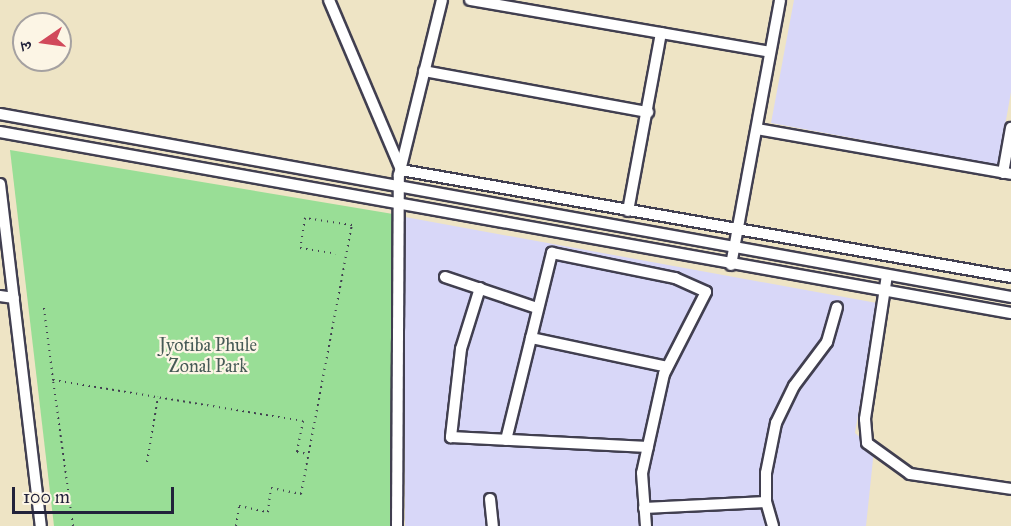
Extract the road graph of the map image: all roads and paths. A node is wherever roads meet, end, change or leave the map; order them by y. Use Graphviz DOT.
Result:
graph roads {
  1 [pos="329,0"];
  2 [pos="441,0"];
  3 [pos="470,0"];
  4 [pos="780,0"];
  5 [pos="661,33"];
  6 [pos="770,52"];
  7 [pos="424,71"];
  8 [pos="648,112"];
  9 [pos="0,114"];
  10 [pos="1011,128"];
  11 [pos="757,129"];
  12 [pos="0,132"];
  13 [pos="400,170"];
  14 [pos="1007,173"];
  15 [pos="0,184"];
  16 [pos="399,186"];
  17 [pos="399,206"];
  18 [pos="628,211"];
  19 [pos="738,231"];
  20 [pos="736,248"];
  21 [pos="336,254"];
  22 [pos="731,265"];
  23 [pos="887,275"];
  24 [pos="445,277"];
  25 [pos="1011,277"];
  26 [pos="480,288"];
  27 [pos="886,292"];
  28 [pos="0,296"];
  29 [pos="1011,297"];
  30 [pos="14,298"];
  31 [pos="837,307"];
  32 [pos="44,308"];
  33 [pos="537,308"];
  34 [pos="1011,314"];
  35 [pos="531,338"];
  36 [pos="667,368"];
  37 [pos="52,380"];
  38 [pos="158,397"];
  39 [pos="506,440"];
  40 [pos="648,447"];
  41 [pos="308,454"];
  42 [pos="147,462"];
  43 [pos="1011,489"];
  44 [pos="490,499"];
  45 [pos="766,502"];
  46 [pos="644,508"];
  47 [pos="40,526"];
  48 [pos="73,526"];
  49 [pos="236,526"];
  50 [pos="397,526"];
  51 [pos="493,526"];
  52 [pos="646,526"];
  53 [pos="773,526"];
  1 -- 13 [label="street"];
  2 -- 7 [label="street"];
  3 -- 5 [label="street"];
  4 -- 6 [label="street"];
  5 -- 6 [label="street"];
  5 -- 8 [label="street"];
  6 -- 11 [label="street"];
  7 -- 8 [label="street"];
  7 -- 13 [label="street"];
  8 -- 18 [label="street"];
  9 -- 16 [label="street"];
  10 -- 14 [label="street"];
  11 -- 14 [label="street"];
  11 -- 19 [label="street"];
  12 -- 17 [label="street"];
  13 -- 16 [label="street"];
  13 -- 18 [label="street"];
  15 -- 30 [label="street"];
  16 -- 17 [label="street"];
  16 -- 20 [label="street"];
  17 -- 22 [label="street"];
  17 -- 50 [label="street"];
  18 -- 19 [label="street"];
  19 -- 20 [label="street"];
  19 -- 25 [label="street"];
  20 -- 22 [label="street"];
  20 -- 23 [label="street"];
  21 -- 41 [label="path"];
  22 -- 27 [label="street"];
  23 -- 27 [label="street"];
  23 -- 29 [label="street"];
  24 -- 26 [label="street"];
  26 -- 33 [label="street"];
  26 -- 39 [label="street"];
  27 -- 34 [label="street"];
  27 -- 43 [label="street"];
  28 -- 30 [label="street"];
  30 -- 47 [label="street"];
  31 -- 45 [label="street"];
  32 -- 37 [label="path"];
  33 -- 35 [label="street"];
  33 -- 36 [label="street"];
  35 -- 36 [label="street"];
  35 -- 39 [label="street"];
  36 -- 40 [label="street"];
  37 -- 38 [label="path"];
  37 -- 48 [label="path"];
  38 -- 41 [label="path"];
  38 -- 42 [label="path"];
  39 -- 40 [label="street"];
  40 -- 46 [label="street"];
  41 -- 49 [label="path"];
  44 -- 51 [label="street"];
  45 -- 46 [label="street"];
  45 -- 53 [label="street"];
  46 -- 52 [label="street"];
}
